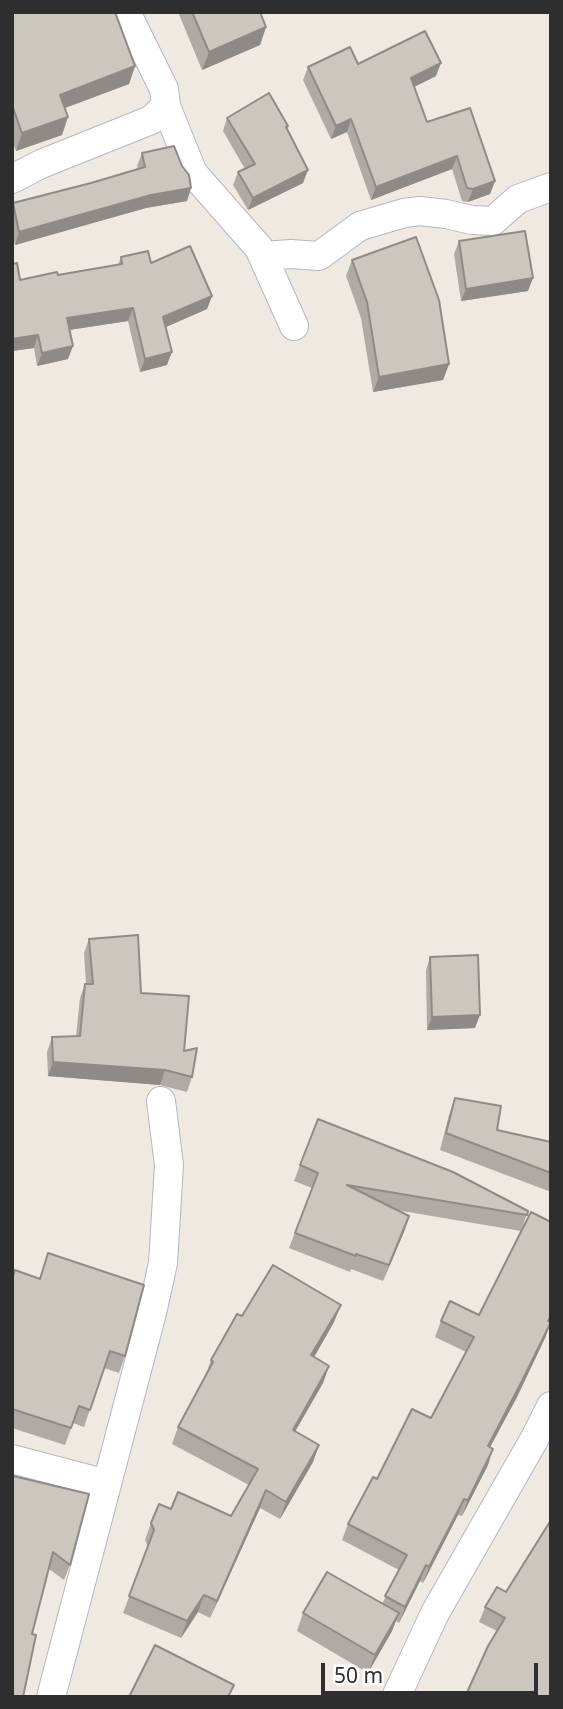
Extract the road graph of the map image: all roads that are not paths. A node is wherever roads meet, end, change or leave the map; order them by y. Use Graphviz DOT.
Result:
graph roads {
  1 [pos="126,12"];
  2 [pos="166,106"];
  3 [pos="12,180"];
  4 [pos="551,187"];
  5 [pos="264,256"];
  6 [pos="294,326"];
  7 [pos="161,1101"];
  8 [pos="551,1406"];
  9 [pos="543,1442"];
  10 [pos="12,1458"];
  11 [pos="107,1484"];
  12 [pos="51,1697"];
  13 [pos="396,1697"];
  1 -- 2 [label="street"];
  2 -- 3 [label="street"];
  2 -- 5 [label="street"];
  4 -- 5 [label="street"];
  5 -- 6 [label="street"];
  7 -- 11 [label="street"];
  8 -- 9 [label="street"];
  9 -- 13 [label="street"];
  10 -- 11 [label="street"];
  11 -- 12 [label="street"];
}
